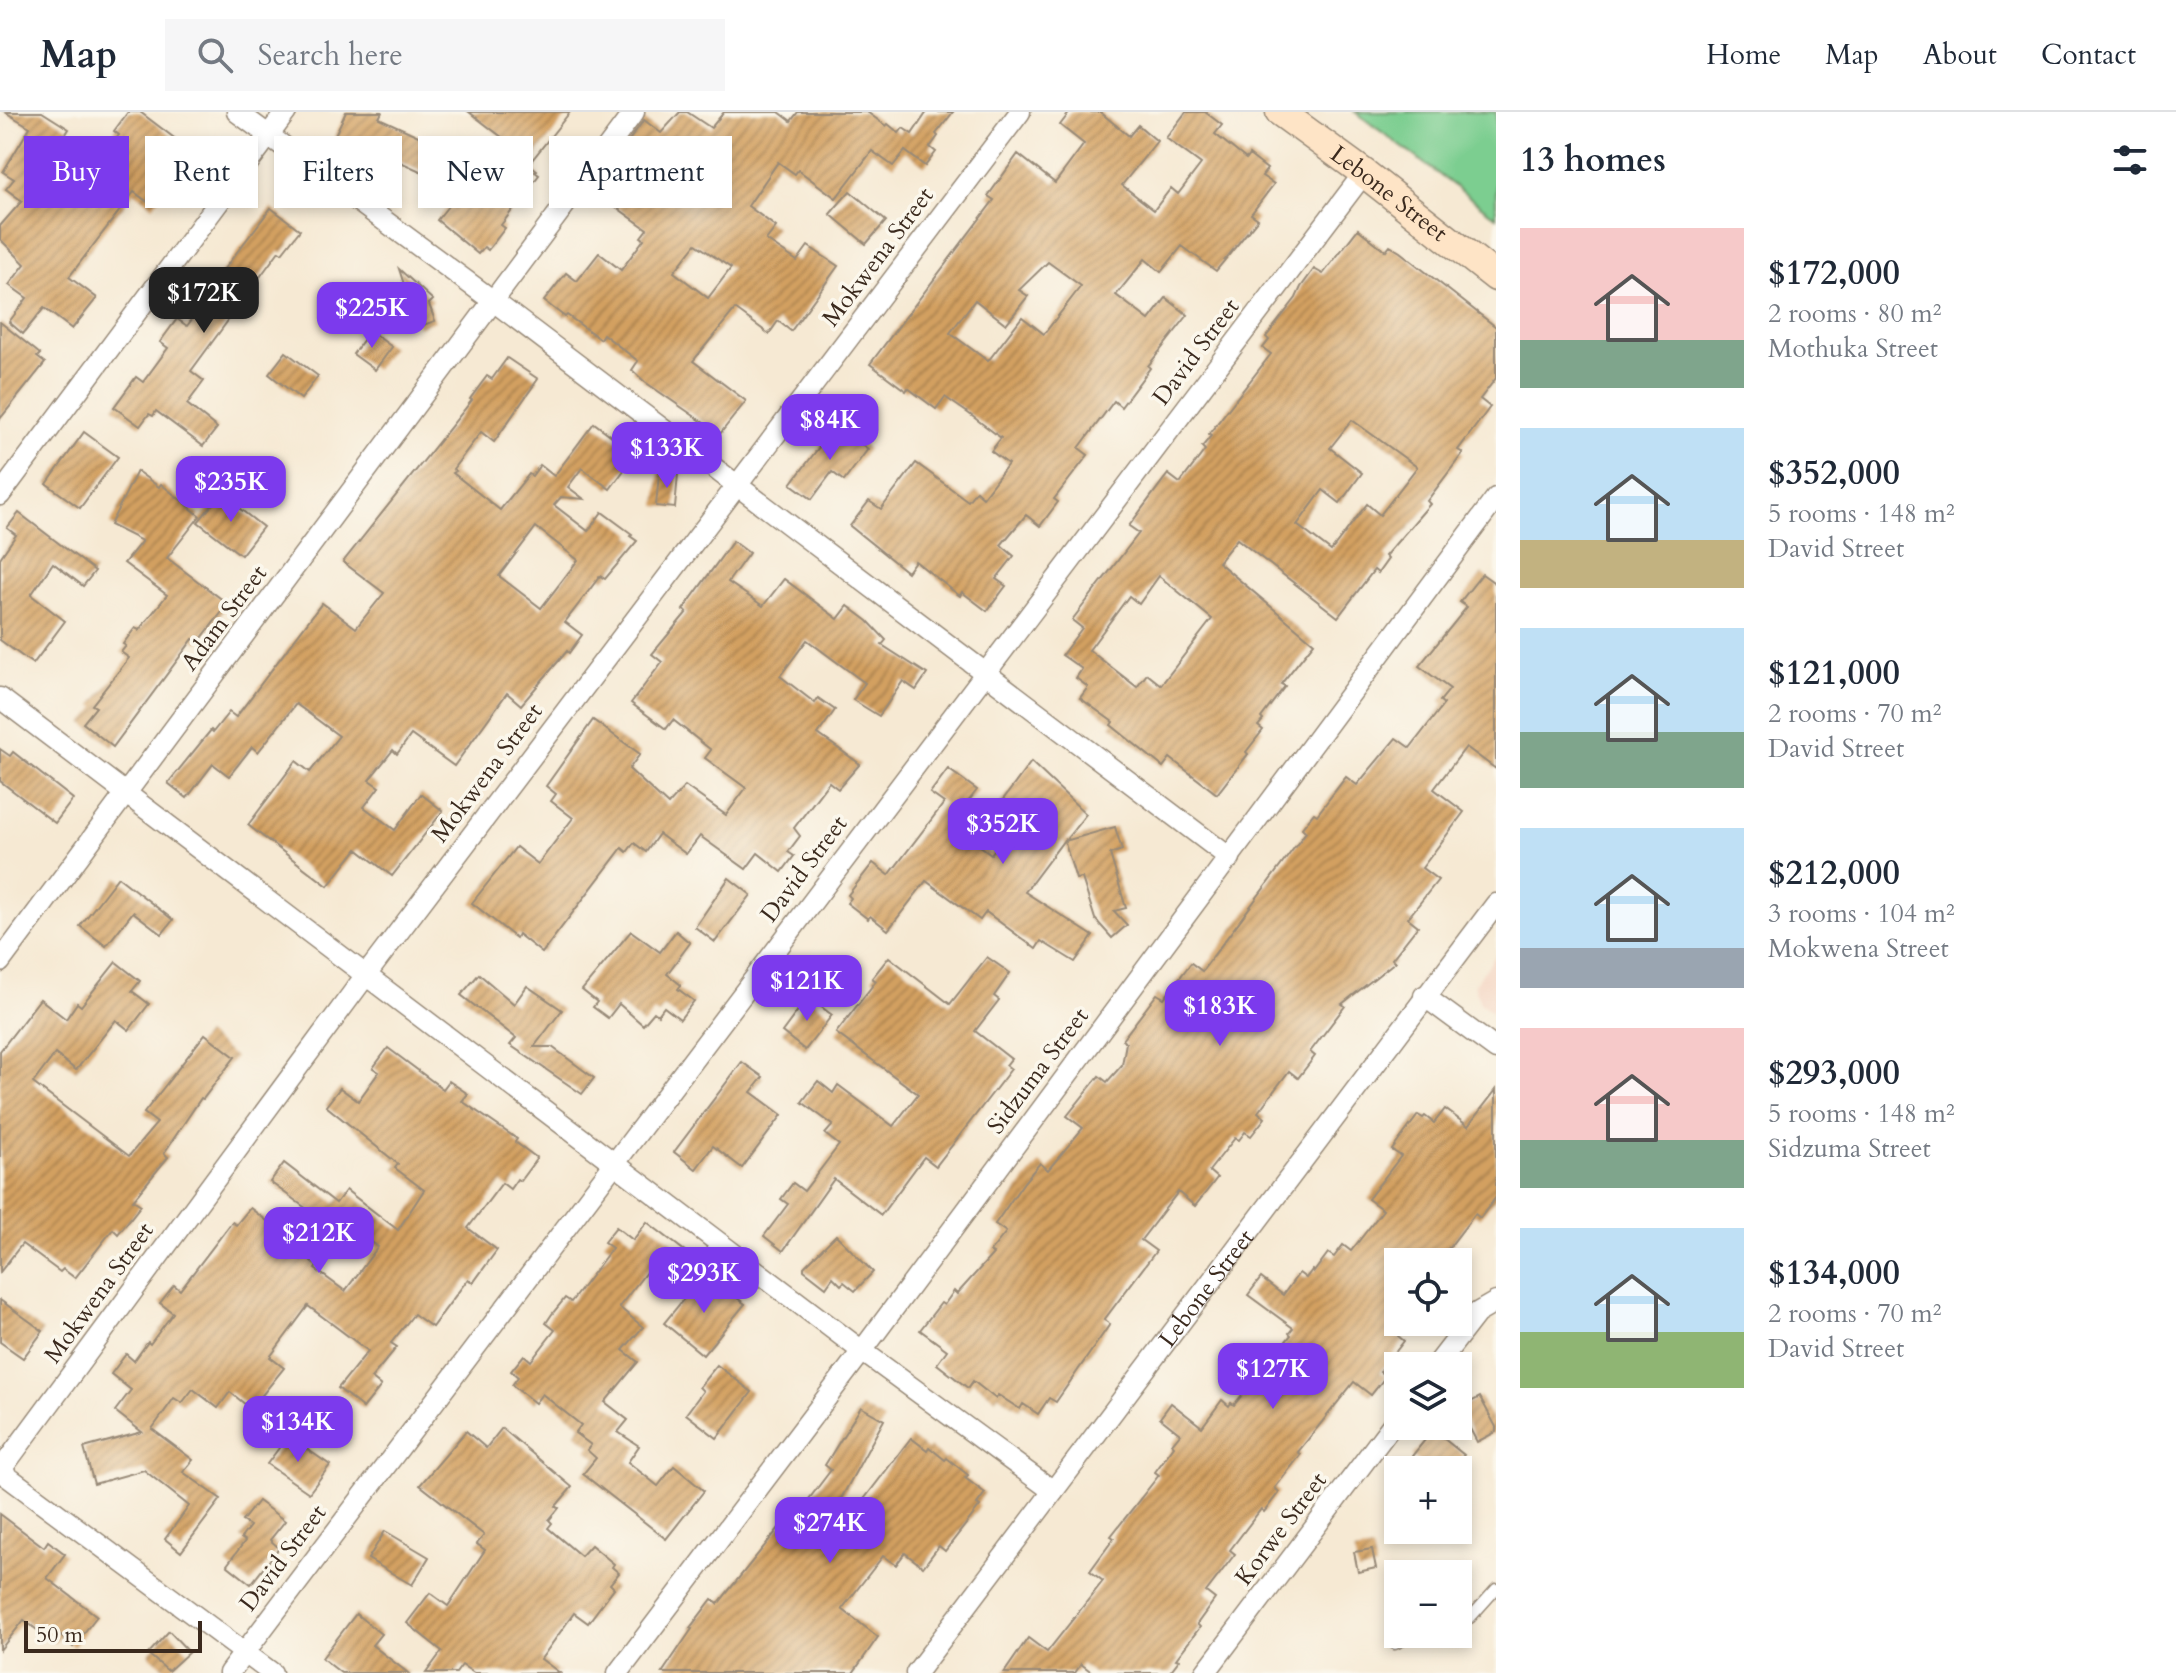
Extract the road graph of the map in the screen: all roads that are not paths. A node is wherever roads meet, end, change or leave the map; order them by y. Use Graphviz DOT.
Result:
graph roads {
  1 [pos="237,112"];
  2 [pos="286,112"];
  3 [pos="634,112"];
  4 [pos="1020,112"];
  5 [pos="1280,112"];
  6 [pos="268,136"];
  7 [pos="1364,173"];
  8 [pos="1496,277"];
  9 [pos="492,300"];
  10 [pos="738,487"];
  11 [pos="0,495"];
  12 [pos="1496,498"];
  13 [pos="986,672"];
  14 [pos="0,698"];
  15 [pos="127,793"];
  16 [pos="1230,858"];
  17 [pos="1496,904"];
  18 [pos="0,962"];
  19 [pos="366,975"];
  20 [pos="1424,996"];
  21 [pos="1496,1049"];
  22 [pos="613,1164"];
  23 [pos="1496,1302"];
  24 [pos="862,1351"];
  25 [pos="1447,1352"];
  26 [pos="1384,1436"];
  27 [pos="0,1471"];
  28 [pos="1053,1491"];
  29 [pos="1494,1595"];
  30 [pos="1472,1616"];
  31 [pos="244,1652"];
  32 [pos="229,1673"];
  33 [pos="272,1673"];
  34 [pos="618,1673"];
  35 [pos="916,1673"];
  36 [pos="1205,1673"];
  1 -- 6 [label="street"];
  2 -- 6 [label="street"];
  3 -- 9 [label="street, Adam Street"];
  4 -- 10 [label="street, Mokwena Street"];
  5 -- 7 [label="street, Lebone Street"];
  6 -- 9 [label="street"];
  6 -- 11 [label="street"];
  7 -- 8 [label="street, Lebone Street"];
  7 -- 13 [label="street, David Street"];
  9 -- 10 [label="street"];
  9 -- 15 [label="street, Adam Street"];
  10 -- 13 [label="street"];
  10 -- 19 [label="street, Mokwena Street"];
  12 -- 16 [label="street, Sidzuma Street"];
  13 -- 16 [label="street"];
  13 -- 22 [label="street, David Street"];
  14 -- 15 [label="street"];
  15 -- 18 [label="street, Adam Street"];
  15 -- 19 [label="street"];
  16 -- 24 [label="street, Sidzuma Street"];
  17 -- 20 [label="street, Lebone Street"];
  19 -- 22 [label="street"];
  19 -- 27 [label="street, Mokwena Street"];
  20 -- 21 [label="street"];
  20 -- 28 [label="street, Lebone Street"];
  22 -- 24 [label="street"];
  22 -- 31 [label="street, David Street"];
  23 -- 25 [label="street"];
  24 -- 28 [label="street"];
  24 -- 34 [label="street, Sidzuma Street"];
  26 -- 36 [label="street, Korwe Street"];
  27 -- 31 [label="street"];
  28 -- 35 [label="street, Lebone Street"];
  29 -- 30 [label="lane"];
  31 -- 32 [label="street, David Street"];
  31 -- 33 [label="street"];
}
